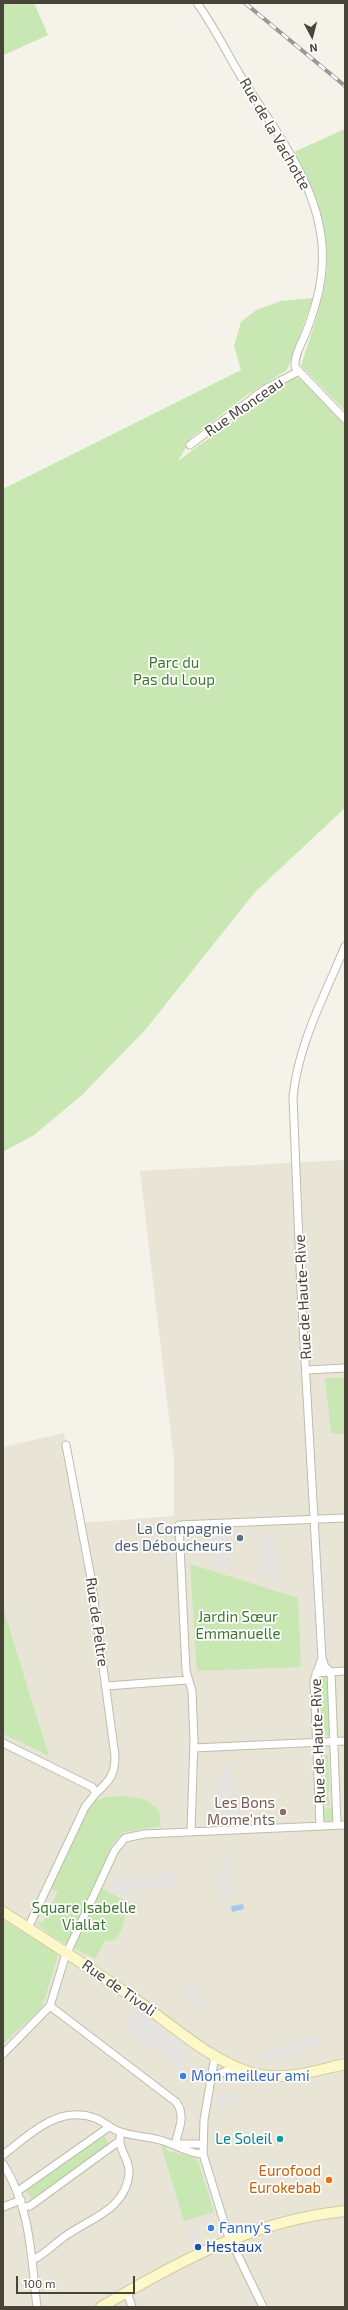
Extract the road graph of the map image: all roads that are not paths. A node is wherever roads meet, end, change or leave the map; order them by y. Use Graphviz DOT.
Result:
graph roads {
  1 [pos="197,3"];
  2 [pos="298,371"];
  3 [pos="345,419"];
  4 [pos="190,445"];
  5 [pos="345,946"];
  6 [pos="345,1368"];
  7 [pos="307,1370"];
  8 [pos="66,1444"];
  9 [pos="345,1518"];
  10 [pos="315,1519"];
  11 [pos="322,1658"];
  12 [pos="345,1671"];
  13 [pos="331,1672"];
  14 [pos="316,1673"];
  15 [pos="188,1680"];
  16 [pos="106,1686"];
  17 [pos="334,1741"];
  18 [pos="345,1741"];
  19 [pos="317,1742"];
  20 [pos="3,1743"];
  21 [pos="194,1748"];
  22 [pos="96,1793"];
  23 [pos="337,1825"];
  24 [pos="345,1825"];
  25 [pos="320,1826"];
  26 [pos="191,1831"];
  27 [pos="3,1912"];
  28 [pos="28,1928"];
  29 [pos="68,1953"];
  30 [pos="50,2006"];
  31 [pos="3,2054"];
  32 [pos="215,2056"];
  33 [pos="345,2064"];
  34 [pos="237,2067"];
  35 [pos="211,2077"];
  36 [pos="109,2127"];
  37 [pos="120,2132"];
  38 [pos="118,2142"];
  39 [pos="175,2144"];
  40 [pos="202,2144"];
  41 [pos="204,2154"];
  42 [pos="3,2155"];
  43 [pos="3,2164"];
  44 [pos="18,2191"];
  45 [pos="23,2204"];
  46 [pos="3,2207"];
  47 [pos="345,2211"];
  48 [pos="231,2240"];
  49 [pos="32,2260"];
  50 [pos="127,2292"];
  51 [pos="37,2307"];
  52 [pos="102,2307"];
  53 [pos="132,2307"];
  54 [pos="263,2307"];
  1 -- 2 [label="street, Rue de la Vachotte"];
  2 -- 3 [label="street"];
  2 -- 4 [label="street, Rue Monceau"];
  5 -- 7 [label="street, Rue de Haute-Rive"];
  6 -- 7 [label="street"];
  7 -- 10 [label="street, Rue de Haute-Rive"];
  8 -- 16 [label="street, Rue de Peltre"];
  9 -- 10 [label="street"];
  10 -- 11 [label="street, Rue de Haute-Rive"];
  10 -- 15 [label="street"];
  11 -- 13 [label="street, Rue de Haute-Rive"];
  11 -- 14 [label="street, Rue de Haute-Rive"];
  12 -- 13 [label="street"];
  13 -- 14 [label="street"];
  13 -- 17 [label="street, Rue de Haute-Rive"];
  14 -- 19 [label="street, Rue de Haute-Rive"];
  15 -- 16 [label="street"];
  15 -- 21 [label="street"];
  16 -- 22 [label="street, Rue de Peltre"];
  17 -- 18 [label="street"];
  17 -- 19 [label="street"];
  17 -- 23 [label="street, Rue de Haute-Rive"];
  19 -- 21 [label="street"];
  19 -- 25 [label="street, Rue de Haute-Rive"];
  20 -- 22 [label="street"];
  21 -- 26 [label="street"];
  22 -- 28 [label="street, Rue de Peltre"];
  23 -- 24 [label="street"];
  23 -- 25 [label="street"];
  25 -- 26 [label="street"];
  26 -- 29 [label="street"];
  27 -- 28 [label="street, Rue de Tivoli"];
  28 -- 29 [label="street, Rue de Tivoli"];
  29 -- 30 [label="street"];
  29 -- 32 [label="street, Rue de Tivoli"];
  30 -- 31 [label="street"];
  30 -- 39 [label="street"];
  32 -- 34 [label="street, Rue de Tivoli"];
  32 -- 35 [label="street"];
  33 -- 34 [label="street, Rue de Tivoli"];
  34 -- 35 [label="street"];
  35 -- 40 [label="street"];
  36 -- 37 [label="street"];
  36 -- 42 [label="street"];
  36 -- 44 [label="street"];
  37 -- 38 [label="street"];
  37 -- 39 [label="street"];
  38 -- 45 [label="street"];
  38 -- 49 [label="street"];
  39 -- 40 [label="street"];
  39 -- 41 [label="street"];
  40 -- 41 [label="street"];
  41 -- 48 [label="street"];
  43 -- 44 [label="street"];
  44 -- 45 [label="street"];
  45 -- 46 [label="street"];
  45 -- 49 [label="street"];
  47 -- 48 [label="street"];
  48 -- 50 [label="street"];
  48 -- 54 [label="street"];
  49 -- 51 [label="street"];
  50 -- 52 [label="street"];
  50 -- 53 [label="street"];
}
